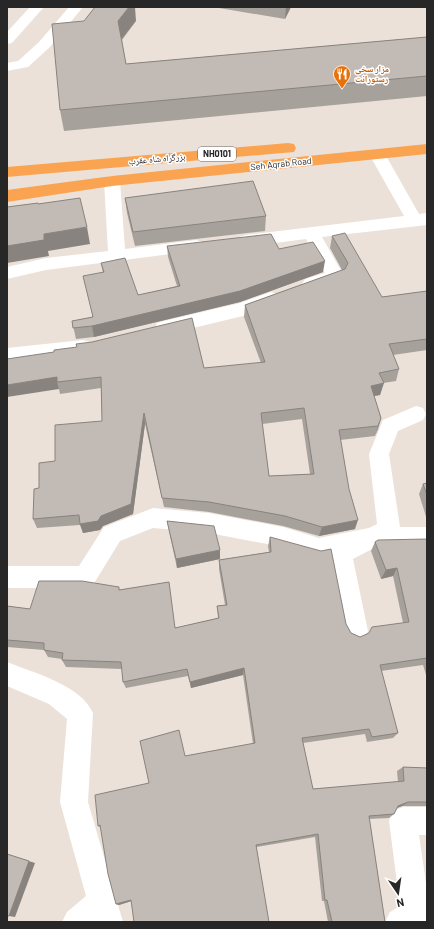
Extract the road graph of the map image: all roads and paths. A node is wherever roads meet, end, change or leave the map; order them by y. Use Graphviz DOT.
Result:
graph roads {
  1 [pos="37,7"];
  2 [pos="76,7"];
  3 [pos="7,40"];
  4 [pos="7,67"];
  5 [pos="427,136"];
  6 [pos="427,149"];
  7 [pos="377,154"];
  8 [pos="7,172"];
  9 [pos="112,181"];
  10 [pos="7,196"];
  11 [pos="421,220"];
  12 [pos="311,233"];
  13 [pos="233,242"];
  14 [pos="210,245"];
  15 [pos="117,255"];
  16 [pos="7,273"];
  17 [pos="146,332"];
  18 [pos="101,344"];
  19 [pos="7,354"];
  20 [pos="416,414"];
  21 [pos="427,537"];
  22 [pos="370,538"];
  23 [pos="7,577"];
  24 [pos="356,631"];
  25 [pos="7,674"];
  26 [pos="427,820"];
  27 [pos="105,912"];
  28 [pos="77,922"];
  29 [pos="400,922"];
  1 -- 3 [label="street"];
  2 -- 4 [label="street"];
  5 -- 8 [label="highway, بزرگراه شاه عقرب / NH0101"];
  6 -- 7 [label="highway, Seh Aqrab Road / NH0101"];
  7 -- 9 [label="highway, Seh Aqrab Road / NH0101"];
  7 -- 11 [label="street"];
  9 -- 10 [label="highway, NH0101"];
  9 -- 15 [label="street"];
  11 -- 12 [label="street"];
  12 -- 13 [label="street"];
  12 -- 17 [label="street"];
  14 -- 15 [label="street"];
  15 -- 16 [label="street"];
  18 -- 19 [label="street"];
  20 -- 22 [label="street"];
  21 -- 22 [label="street"];
  22 -- 23 [label="street"];
  22 -- 24 [label="street"];
  25 -- 27 [label="street"];
  26 -- 29 [label="street"];
  27 -- 28 [label="street"];
}
